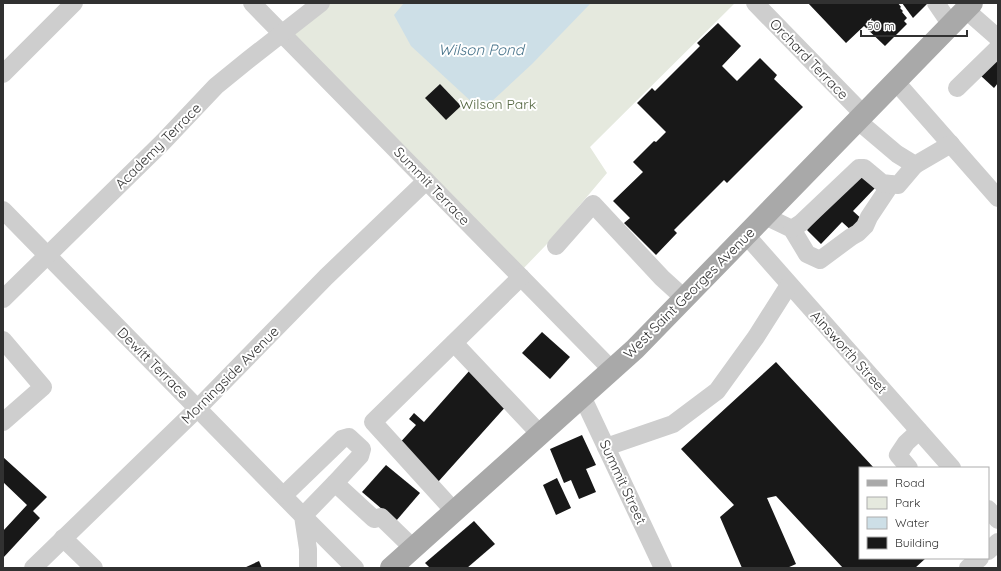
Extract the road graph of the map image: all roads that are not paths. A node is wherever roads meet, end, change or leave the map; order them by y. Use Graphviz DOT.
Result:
graph roads {
  1 [pos="74,3"];
  2 [pos="252,3"];
  3 [pos="321,3"];
  4 [pos="755,3"];
  5 [pos="936,3"];
  6 [pos="961,11"];
  7 [pos="282,34"];
  8 [pos="998,38"];
  9 [pos="998,48"];
  10 [pos="3,74"];
  11 [pos="896,82"];
  12 [pos="957,88"];
  13 [pos="861,118"];
  14 [pos="951,144"];
  15 [pos="915,165"];
  16 [pos="426,181"];
  17 [pos="891,184"];
  18 [pos="998,198"];
  19 [pos="3,210"];
  20 [pos="765,216"];
  21 [pos="792,229"];
  22 [pos="746,235"];
  23 [pos="556,246"];
  24 [pos="48,255"];
  25 [pos="520,277"];
  26 [pos="789,285"];
  27 [pos="684,298"];
  28 [pos="3,299"];
  29 [pos="3,340"];
  30 [pos="454,343"];
  31 [pos="612,370"];
  32 [pos="582,396"];
  33 [pos="198,408"];
  34 [pos="3,422"];
  35 [pos="919,431"];
  36 [pos="540,434"];
  37 [pos="606,447"];
  38 [pos="908,467"];
  39 [pos="951,467"];
  40 [pos="335,483"];
  41 [pos="284,495"];
  42 [pos="989,510"];
  43 [pos="454,511"];
  44 [pos="303,516"];
  45 [pos="998,520"];
  46 [pos="63,538"];
  47 [pos="998,542"];
  48 [pos="413,548"];
  49 [pos="989,550"];
  50 [pos="979,559"];
  51 [pos="41,565"];
  52 [pos="94,568"];
  53 [pos="308,568"];
  54 [pos="355,568"];
  55 [pos="391,568"];
  56 [pos="663,568"];
  57 [pos="968,568"];
  1 -- 10 [label="street"];
  2 -- 7 [label="street, Summit Terrace"];
  3 -- 7 [label="street, Academy Terrace"];
  4 -- 13 [label="street, Orchard Terrace"];
  5 -- 6 [label="street"];
  6 -- 8 [label="street"];
  6 -- 11 [label="main road, West Saint Georges Avenue"];
  7 -- 16 [label="street, Summit Terrace"];
  7 -- 24 [label="street, Academy Terrace"];
  9 -- 12 [label="street"];
  11 -- 13 [label="main road, West Saint Georges Avenue"];
  11 -- 14 [label="street"];
  13 -- 15 [label="street, Orchard Terrace"];
  13 -- 20 [label="main road, West Saint Georges Avenue"];
  14 -- 15 [label="street"];
  14 -- 18 [label="street"];
  15 -- 17 [label="street"];
  16 -- 25 [label="street, Summit Terrace"];
  16 -- 33 [label="street, Morningside Avenue"];
  17 -- 21 [label="street"];
  17 -- 21 [label="street"];
  19 -- 24 [label="street, Dewitt Terrace"];
  20 -- 21 [label="street"];
  20 -- 22 [label="main road, West Saint Georges Avenue"];
  22 -- 26 [label="street, Ainsworth Street"];
  22 -- 27 [label="main road, West Saint Georges Avenue"];
  23 -- 27 [label="street"];
  24 -- 28 [label="street, Academy Terrace"];
  24 -- 33 [label="street, Dewitt Terrace"];
  25 -- 30 [label="street"];
  25 -- 31 [label="street, Summit Terrace"];
  26 -- 35 [label="street, Ainsworth Street"];
  26 -- 37 [label="street"];
  27 -- 31 [label="main road, West Saint Georges Avenue"];
  29 -- 34 [label="street"];
  30 -- 36 [label="street"];
  30 -- 43 [label="street"];
  31 -- 32 [label="main road, West Saint Georges Avenue"];
  32 -- 36 [label="main road, West Saint Georges Avenue"];
  32 -- 37 [label="street, Summit Street"];
  33 -- 41 [label="street, Dewitt Terrace"];
  33 -- 46 [label="street, Morningside Avenue"];
  35 -- 38 [label="street"];
  35 -- 39 [label="street, Ainsworth Street"];
  36 -- 43 [label="main road, West Saint Georges Avenue"];
  37 -- 56 [label="street, Summit Street"];
  40 -- 41 [label="street"];
  40 -- 44 [label="street"];
  40 -- 48 [label="street"];
  41 -- 44 [label="street, Dewitt Terrace"];
  42 -- 45 [label="street"];
  43 -- 48 [label="main road, West Saint Georges Avenue"];
  44 -- 53 [label="street"];
  44 -- 54 [label="street, Dewitt Terrace"];
  46 -- 51 [label="street, Morningside Avenue"];
  46 -- 52 [label="street"];
  47 -- 49 [label="street"];
  48 -- 55 [label="main road, West Saint Georges Avenue"];
  50 -- 57 [label="street"];
}
